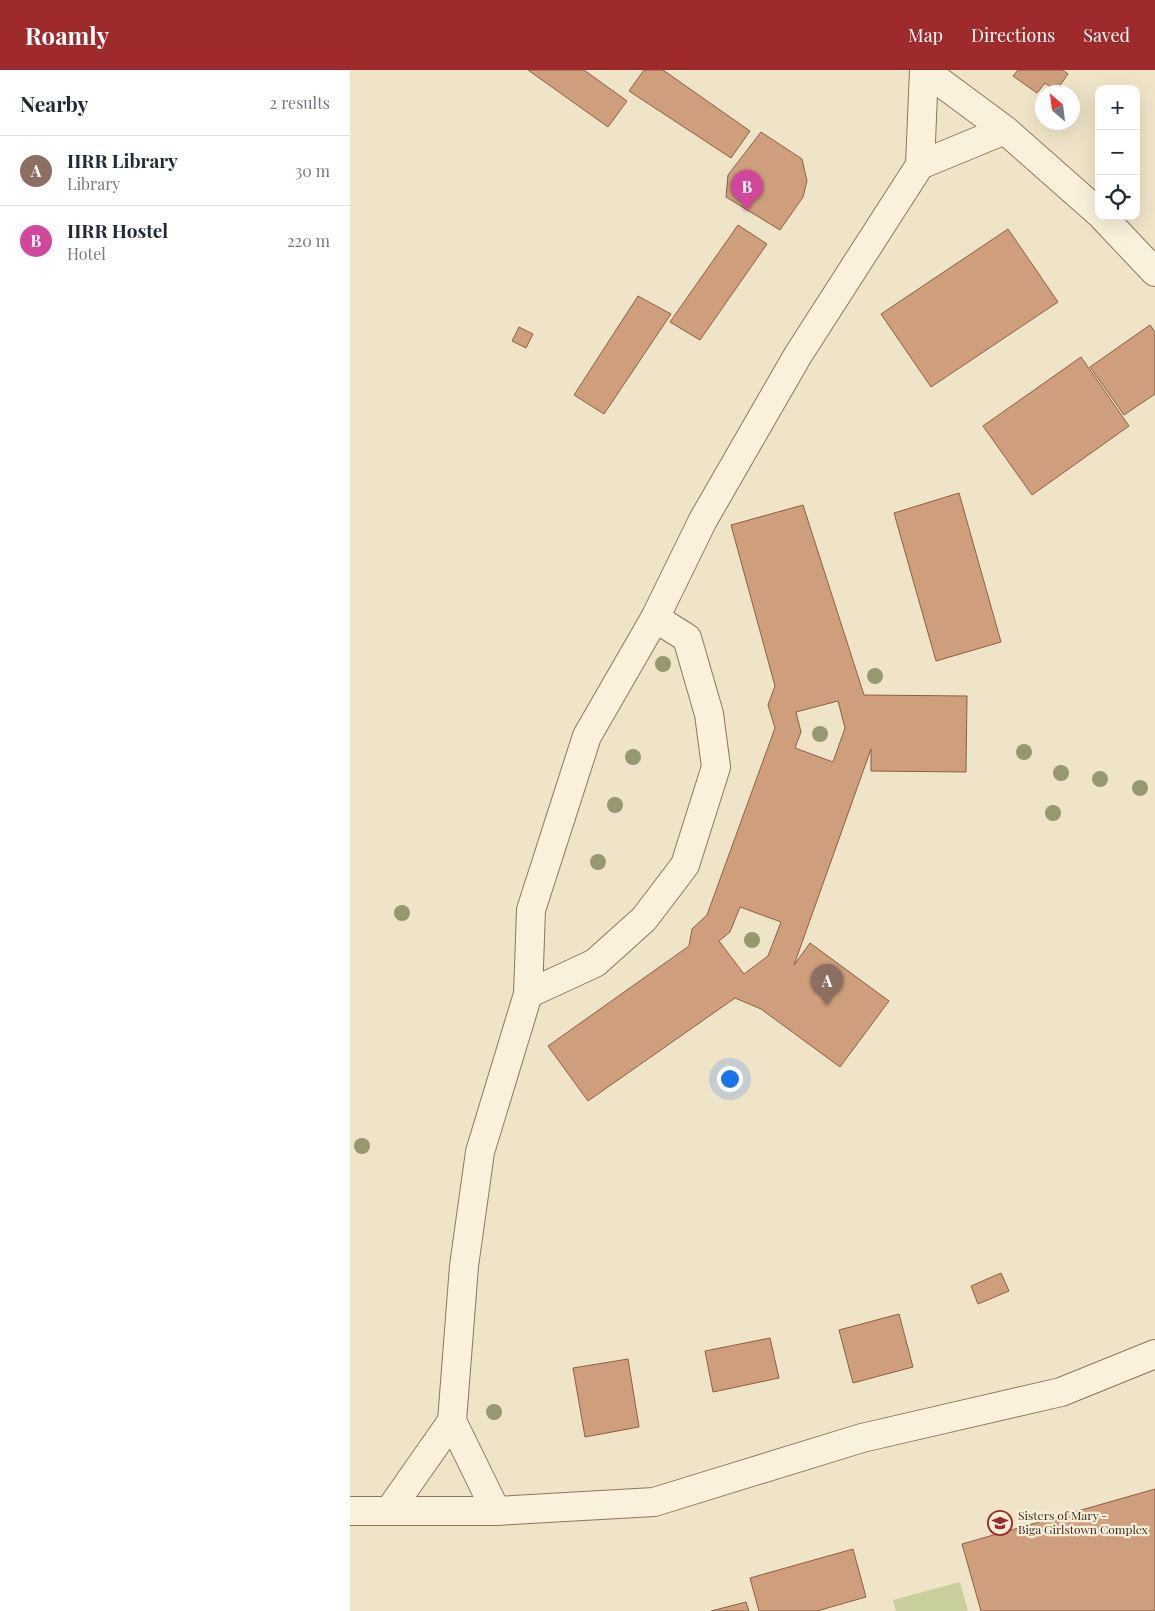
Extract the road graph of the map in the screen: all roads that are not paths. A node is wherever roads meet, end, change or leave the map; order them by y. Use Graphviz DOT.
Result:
graph roads {
  1 [pos="924,70"];
  2 [pos="1005,130"];
  3 [pos="920,165"];
  4 [pos="1095,209"];
  5 [pos="1106,220"];
  6 [pos="1155,272"];
  7 [pos="655,618"];
  8 [pos="528,994"];
  9 [pos="1155,1354"];
  10 [pos="452,1421"];
  11 [pos="389,1510"];
  12 [pos="350,1511"];
  13 [pos="496,1511"];
  1 -- 2 [label="lane"];
  1 -- 3 [label="lane"];
  2 -- 3 [label="lane"];
  2 -- 4 [label="lane"];
  3 -- 7 [label="lane"];
  5 -- 6 [label="lane"];
  7 -- 8 [label="lane"];
  7 -- 8 [label="lane"];
  8 -- 10 [label="lane"];
  9 -- 13 [label="lane"];
  10 -- 11 [label="lane"];
  10 -- 13 [label="lane"];
  11 -- 12 [label="lane"];
  11 -- 13 [label="lane"];
}
